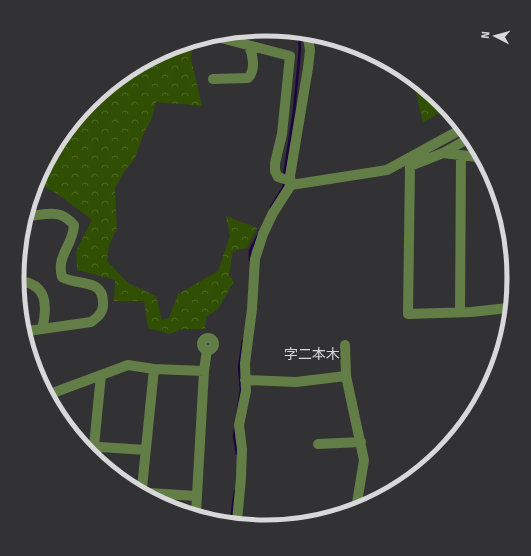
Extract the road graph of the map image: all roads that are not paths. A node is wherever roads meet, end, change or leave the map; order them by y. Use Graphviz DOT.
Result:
graph roads {
  1 [pos="227,40"];
  2 [pos="308,40"];
  3 [pos="249,46"];
  4 [pos="213,79"];
  5 [pos="457,131"];
  6 [pos="464,141"];
  7 [pos="443,153"];
  8 [pos="461,156"];
  9 [pos="475,157"];
  10 [pos="291,183"];
  11 [pos="32,216"];
  12 [pos="24,282"];
  13 [pos="505,308"];
  14 [pos="460,312"];
  15 [pos="42,329"];
  16 [pos="30,331"];
  17 [pos="345,345"];
  18 [pos="207,350"];
  19 [pos="154,369"];
  20 [pos="204,371"];
  21 [pos="101,375"];
  22 [pos="346,376"];
  23 [pos="246,380"];
  24 [pos="53,393"];
  25 [pos="361,442"];
  26 [pos="90,443"];
  27 [pos="318,444"];
  28 [pos="92,446"];
  29 [pos="146,450"];
  30 [pos="142,485"];
  31 [pos="156,493"];
  32 [pos="196,496"];
  33 [pos="357,501"];
  34 [pos="196,509"];
  35 [pos="236,517"];
  1 -- 3 [label="street"];
  2 -- 10 [label="street"];
  3 -- 4 [label="street"];
  3 -- 10 [label="street"];
  5 -- 10 [label="street"];
  6 -- 7 [label="street"];
  7 -- 8 [label="street"];
  7 -- 14 [label="street"];
  8 -- 9 [label="street"];
  8 -- 14 [label="street"];
  10 -- 23 [label="street"];
  11 -- 15 [label="street"];
  12 -- 15 [label="street"];
  13 -- 14 [label="street"];
  15 -- 16 [label="street"];
  17 -- 22 [label="street"];
  18 -- 20 [label="street"];
  19 -- 20 [label="street"];
  19 -- 21 [label="street"];
  19 -- 29 [label="street"];
  20 -- 32 [label="street"];
  21 -- 24 [label="street"];
  21 -- 26 [label="street"];
  22 -- 23 [label="street"];
  22 -- 25 [label="street"];
  23 -- 35 [label="street"];
  25 -- 27 [label="street"];
  25 -- 33 [label="street"];
  28 -- 29 [label="street"];
  29 -- 30 [label="street"];
  31 -- 32 [label="street"];
  32 -- 34 [label="street"];
}
